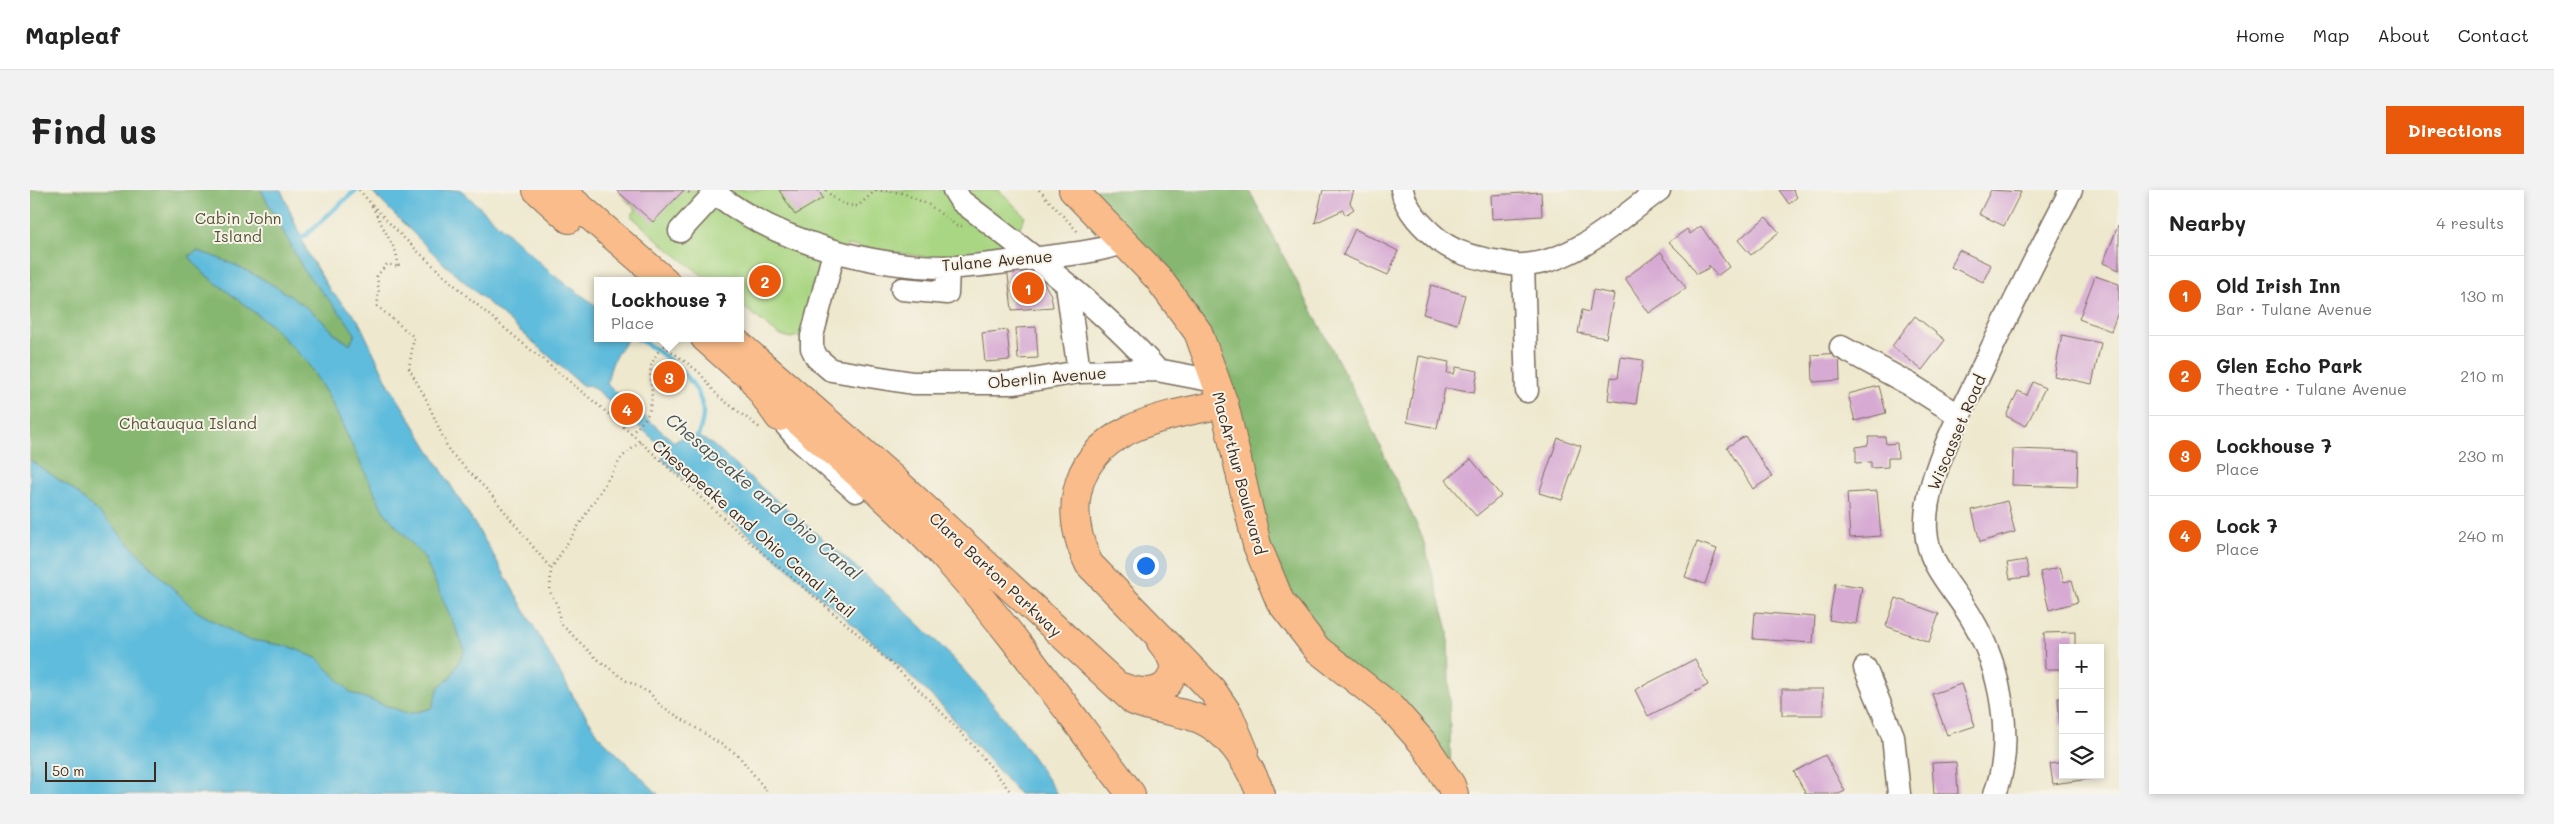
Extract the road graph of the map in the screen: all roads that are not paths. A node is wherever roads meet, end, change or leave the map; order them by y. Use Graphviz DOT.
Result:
graph roads {
  1 [pos="536,190"];
  2 [pos="560,190"];
  3 [pos="954,190"];
  4 [pos="1073,190"];
  5 [pos="1402,190"];
  6 [pos="1659,190"];
  7 [pos="2071,190"];
  8 [pos="680,231"];
  9 [pos="1125,242"];
  10 [pos="834,252"];
  11 [pos="1036,258"];
  12 [pos="1523,265"];
  13 [pos="948,267"];
  14 [pos="635,277"];
  15 [pos="660,277"];
  16 [pos="1067,285"];
  17 [pos="902,289"];
  18 [pos="710,342"];
  19 [pos="736,342"];
  20 [pos="1841,347"];
  21 [pos="1157,370"];
  22 [pos="1080,372"];
  23 [pos="753,380"];
  24 [pos="1527,391"];
  25 [pos="1220,393"];
  26 [pos="1960,416"];
  27 [pos="772,425"];
  28 [pos="856,491"];
  29 [pos="953,566"];
  30 [pos="1155,633"];
  31 [pos="1865,668"];
  32 [pos="1117,685"];
  33 [pos="1257,782"];
  34 [pos="1131,794"];
  35 [pos="1454,794"];
  36 [pos="1899,794"];
  37 [pos="1995,794"];
  1 -- 14 [label="main road"];
  2 -- 15 [label="main road"];
  3 -- 11 [label="street"];
  4 -- 9 [label="main road, MacArthur Boulevard"];
  5 -- 12 [label="street"];
  6 -- 12 [label="street"];
  7 -- 26 [label="street, Wiscasset Road"];
  8 -- 10 [label="street, Tulane Avenue"];
  9 -- 11 [label="street, Tulane Avenue"];
  9 -- 25 [label="main road, MacArthur Boulevard"];
  10 -- 13 [label="street, Tulane Avenue"];
  10 -- 22 [label="street, Oberlin Avenue"];
  11 -- 13 [label="street, Tulane Avenue"];
  11 -- 16 [label="street"];
  12 -- 24 [label="street"];
  13 -- 17 [label="street"];
  16 -- 21 [label="street"];
  16 -- 22 [label="street"];
  18 -- 23 [label="main road, Clara Barton Parkway"];
  19 -- 32 [label="main road, Clara Barton Parkway"];
  20 -- 26 [label="street"];
  21 -- 22 [label="street, Oberlin Avenue"];
  21 -- 25 [label="street, Oberlin Avenue"];
  23 -- 27 [label="main road"];
  23 -- 29 [label="main road, Clara Barton Parkway"];
  25 -- 30 [label="main road"];
  25 -- 35 [label="main road, MacArthur Boulevard"];
  26 -- 37 [label="street, Wiscasset Road"];
  27 -- 28 [label="street"];
  28 -- 29 [label="main road"];
  29 -- 34 [label="main road, Clara Barton Parkway"];
  30 -- 32 [label="main road"];
  30 -- 33 [label="main road"];
  31 -- 36 [label="street"];
  32 -- 33 [label="main road, Clara Barton Parkway"];
}
